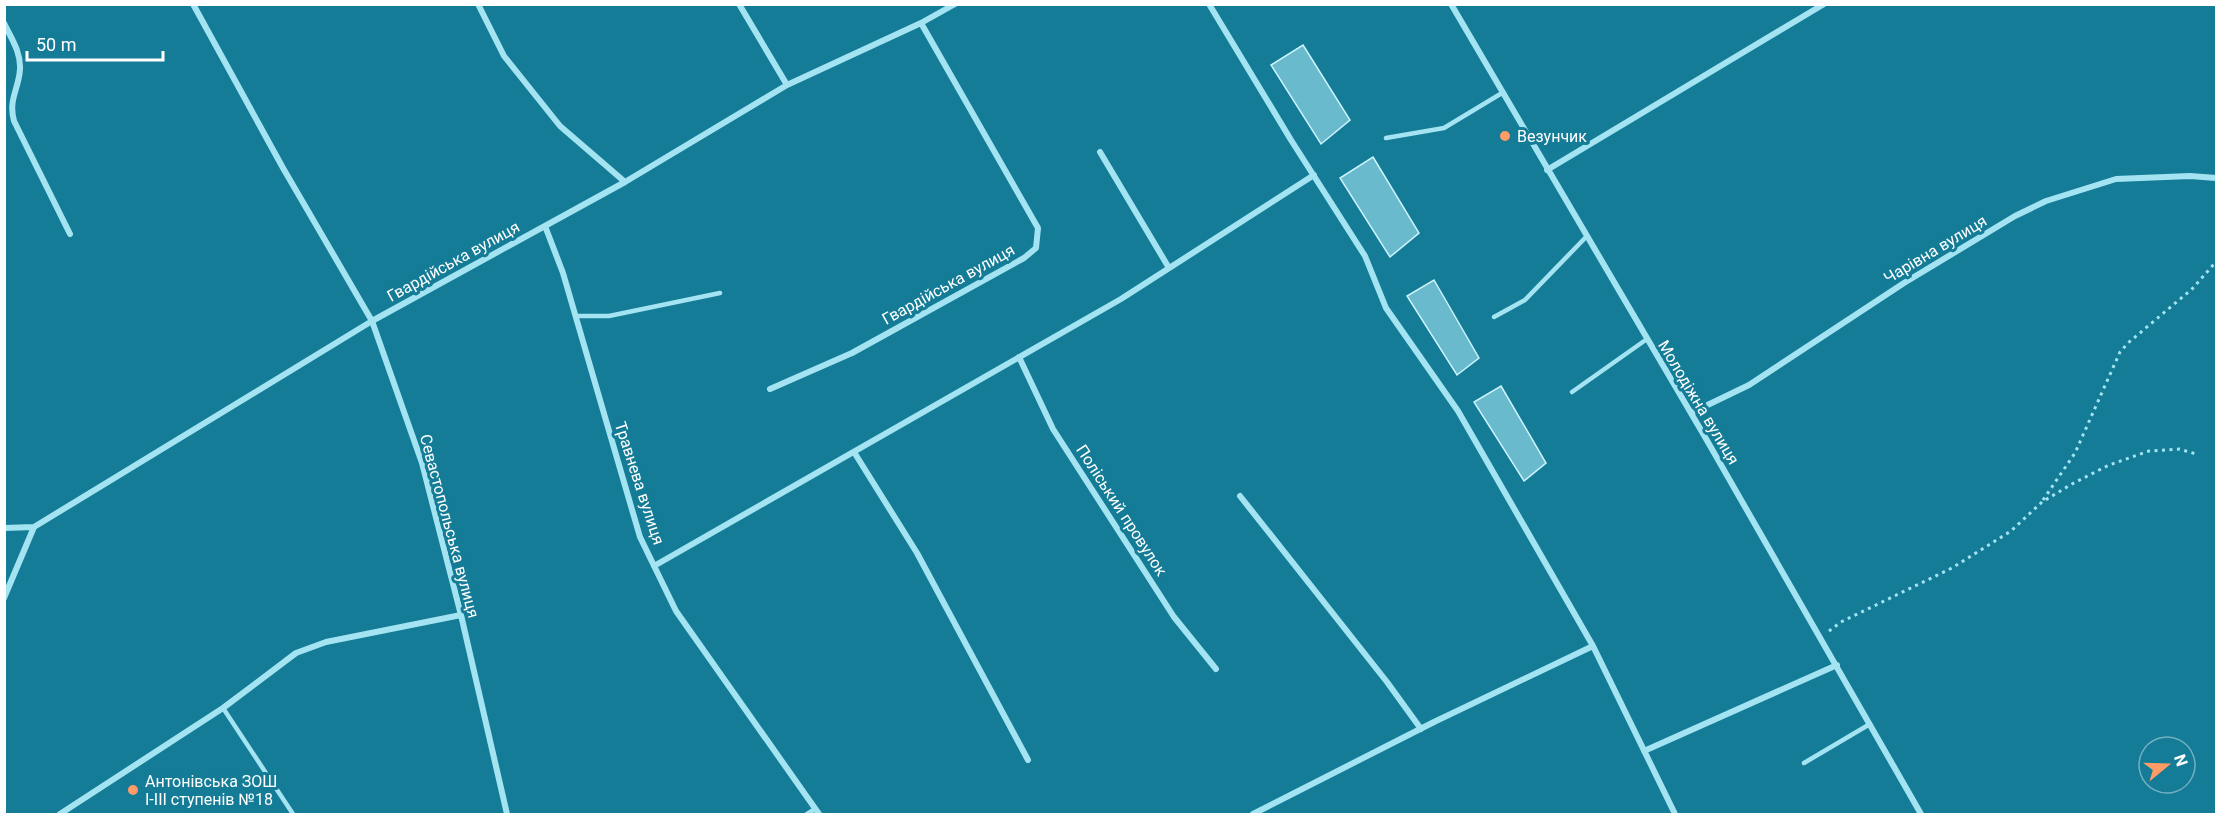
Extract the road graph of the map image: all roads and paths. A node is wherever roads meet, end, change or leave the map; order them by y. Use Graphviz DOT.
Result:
graph roads {
  1 [pos="193,4"];
  2 [pos="478,4"];
  3 [pos="739,4"];
  4 [pos="955,4"];
  5 [pos="1209,4"];
  6 [pos="1451,4"];
  7 [pos="1824,4"];
  8 [pos="4,23"];
  9 [pos="921,23"];
  10 [pos="787,85"];
  11 [pos="1502,93"];
  12 [pos="1386,138"];
  13 [pos="1100,152"];
  14 [pos="1547,170"];
  15 [pos="1314,175"];
  16 [pos="2217,178"];
  17 [pos="625,182"];
  18 [pos="545,226"];
  19 [pos="70,234"];
  20 [pos="1586,237"];
  21 [pos="2214,264"];
  22 [pos="1169,268"];
  23 [pos="720,293"];
  24 [pos="576,316"];
  25 [pos="1494,317"];
  26 [pos="372,321"];
  27 [pos="1647,339"];
  28 [pos="1019,357"];
  29 [pos="770,389"];
  30 [pos="1572,392"];
  31 [pos="1691,414"];
  32 [pos="854,452"];
  33 [pos="2196,454"];
  34 [pos="1240,496"];
  35 [pos="2042,502"];
  36 [pos="34,527"];
  37 [pos="4,528"];
  38 [pos="654,566"];
  39 [pos="4,598"];
  40 [pos="461,615"];
  41 [pos="1821,638"];
  42 [pos="1593,646"];
  43 [pos="1837,665"];
  44 [pos="1216,669"];
  45 [pos="223,708"];
  46 [pos="1870,724"];
  47 [pos="1421,729"];
  48 [pos="1644,752"];
  49 [pos="1028,760"];
  50 [pos="1804,763"];
  51 [pos="817,812"];
  52 [pos="60,814"];
  53 [pos="293,814"];
  54 [pos="507,814"];
  55 [pos="807,814"];
  56 [pos="1252,814"];
  57 [pos="1675,814"];
  58 [pos="1921,814"];
  1 -- 26 [label="street, Севастопольська вулиця"];
  2 -- 17 [label="street"];
  3 -- 10 [label="street"];
  4 -- 9 [label="street, Гвардійська вулиця"];
  5 -- 15 [label="street"];
  6 -- 11 [label="street, Молодіжна вулиця"];
  7 -- 14 [label="street"];
  8 -- 19 [label="street"];
  9 -- 10 [label="street, Гвардійська вулиця"];
  9 -- 29 [label="street, Гвардійська вулиця"];
  10 -- 17 [label="street, Гвардійська вулиця"];
  11 -- 12 [label="lane"];
  11 -- 14 [label="street, Молодіжна вулиця"];
  13 -- 22 [label="street"];
  14 -- 20 [label="street, Молодіжна вулиця"];
  15 -- 22 [label="street"];
  15 -- 42 [label="street"];
  16 -- 31 [label="street, Чарівна вулиця"];
  17 -- 18 [label="street, Гвардійська вулиця"];
  18 -- 24 [label="street, Травнева вулиця"];
  18 -- 26 [label="street, Гвардійська вулиця"];
  20 -- 25 [label="lane"];
  20 -- 27 [label="street, Молодіжна вулиця"];
  21 -- 35 [label="path"];
  22 -- 28 [label="street"];
  23 -- 24 [label="lane"];
  24 -- 38 [label="street, Травнева вулиця"];
  26 -- 36 [label="street, Гвардійська вулиця"];
  26 -- 40 [label="street, Севастопольська вулиця"];
  27 -- 30 [label="lane"];
  27 -- 31 [label="street, Молодіжна вулиця"];
  28 -- 32 [label="street"];
  28 -- 44 [label="street, Поліський провулок"];
  31 -- 41 [label="street, Молодіжна вулиця"];
  32 -- 38 [label="street"];
  32 -- 49 [label="street"];
  33 -- 35 [label="path"];
  34 -- 47 [label="street"];
  35 -- 41 [label="path"];
  36 -- 37 [label="street, Гвардійська вулиця"];
  36 -- 39 [label="street"];
  38 -- 51 [label="street, Травнева вулиця"];
  40 -- 45 [label="street"];
  40 -- 54 [label="street, Севастопольська вулиця"];
  41 -- 43 [label="street, Молодіжна вулиця"];
  42 -- 47 [label="street"];
  42 -- 48 [label="street"];
  43 -- 46 [label="street, Молодіжна вулиця"];
  43 -- 48 [label="street"];
  45 -- 52 [label="street"];
  45 -- 53 [label="lane"];
  46 -- 50 [label="lane"];
  46 -- 58 [label="street, Молодіжна вулиця"];
  47 -- 56 [label="street"];
  48 -- 57 [label="street"];
  51 -- 55 [label="lane"];
}
